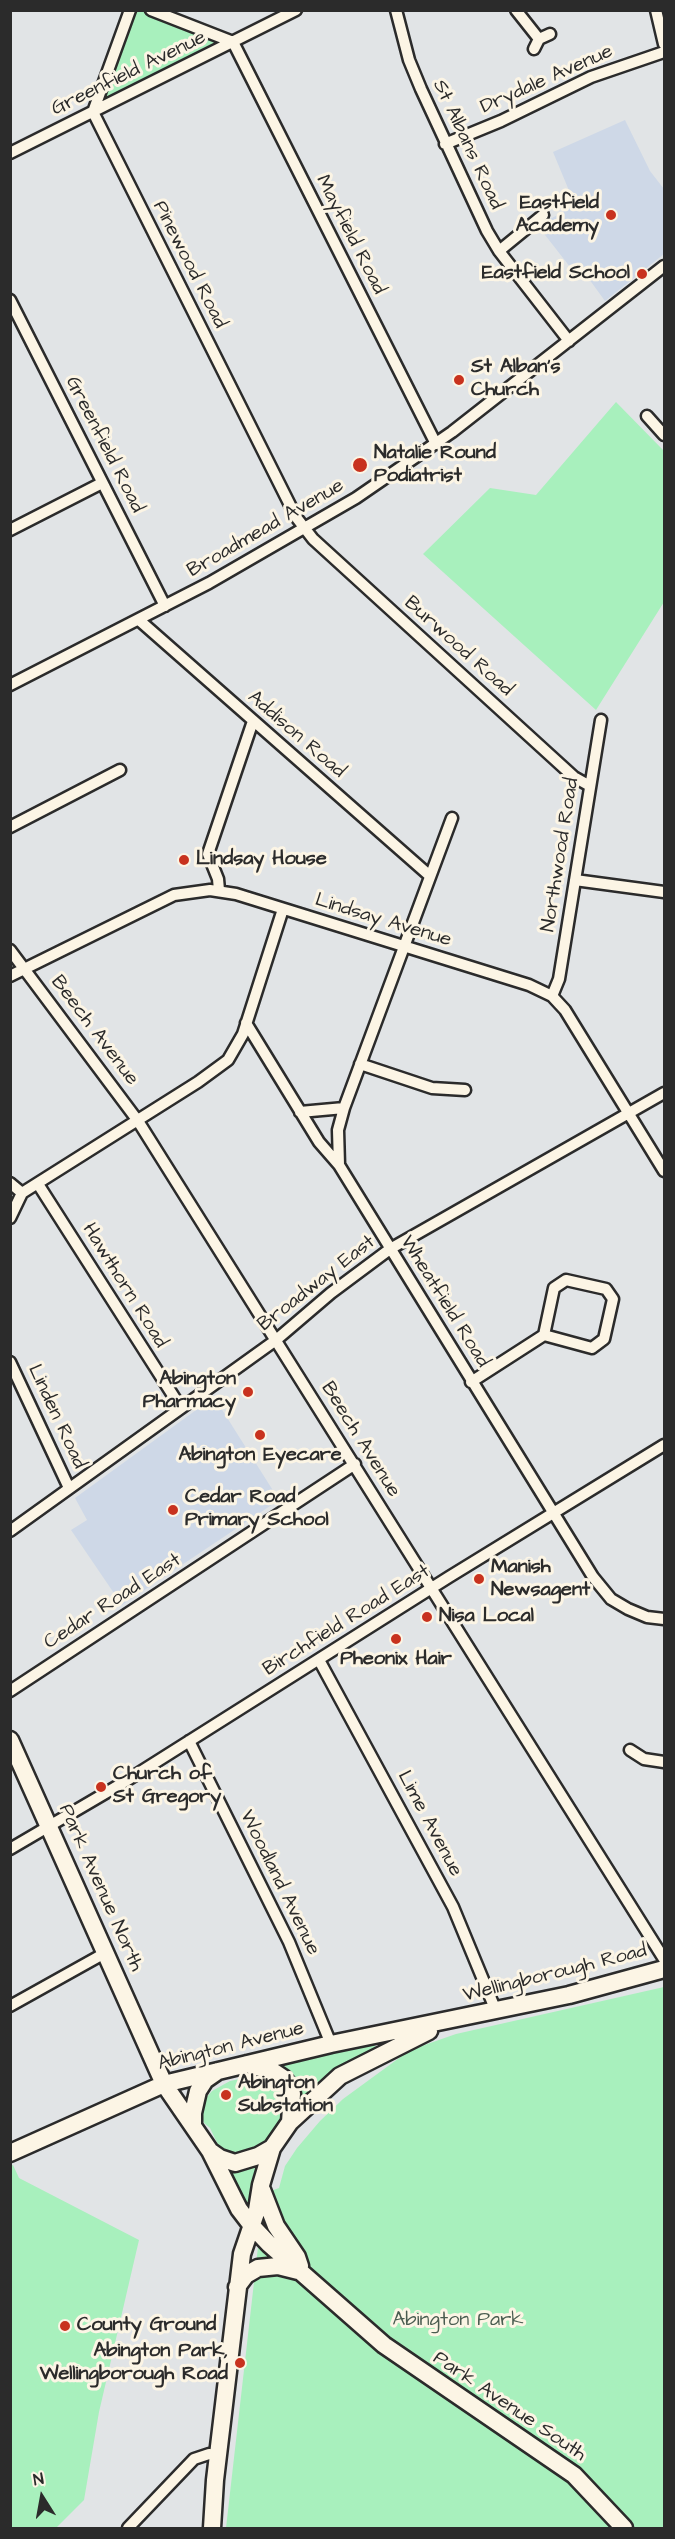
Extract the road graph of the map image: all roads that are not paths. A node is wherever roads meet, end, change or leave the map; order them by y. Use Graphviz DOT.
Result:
graph roads {
  1 [pos="130,10"];
  2 [pos="151,10"];
  3 [pos="296,10"];
  4 [pos="396,10"];
  5 [pos="516,10"];
  6 [pos="656,10"];
  7 [pos="550,34"];
  8 [pos="233,42"];
  9 [pos="664,44"];
  10 [pos="664,52"];
  11 [pos="93,112"];
  12 [pos="445,144"];
  13 [pos="10,153"];
  14 [pos="543,215"];
  15 [pos="499,251"];
  16 [pos="664,266"];
  17 [pos="10,300"];
  18 [pos="569,341"];
  19 [pos="647,416"];
  20 [pos="664,417"];
  21 [pos="656,425"];
  22 [pos="664,435"];
  23 [pos="436,444"];
  24 [pos="102,483"];
  25 [pos="304,529"];
  26 [pos="10,530"];
  27 [pos="165,606"];
  28 [pos="139,620"];
  29 [pos="10,685"];
  30 [pos="601,720"];
  31 [pos="253,721"];
  32 [pos="120,770"];
  33 [pos="590,786"];
  34 [pos="452,818"];
  35 [pos="10,827"];
  36 [pos="430,876"];
  37 [pos="575,880"];
  38 [pos="219,890"];
  39 [pos="664,892"];
  40 [pos="283,909"];
  41 [pos="404,947"];
  42 [pos="10,950"];
  43 [pos="25,969"];
  44 [pos="10,976"];
  45 [pos="552,996"];
  46 [pos="246,1023"];
  47 [pos="360,1064"];
  48 [pos="465,1090"];
  49 [pos="664,1093"];
  50 [pos="344,1108"];
  51 [pos="300,1112"];
  52 [pos="628,1113"];
  53 [pos="138,1120"];
  54 [pos="339,1165"];
  55 [pos="664,1171"];
  56 [pos="10,1183"];
  57 [pos="38,1184"];
  58 [pos="22,1193"];
  59 [pos="10,1218"];
  60 [pos="390,1249"];
  61 [pos="544,1335"];
  62 [pos="276,1340"];
  63 [pos="10,1362"];
  64 [pos="471,1382"];
  65 [pos="181,1408"];
  66 [pos="664,1445"];
  67 [pos="355,1464"];
  68 [pos="69,1488"];
  69 [pos="554,1514"];
  70 [pos="10,1531"];
  71 [pos="432,1588"];
  72 [pos="664,1619"];
  73 [pos="319,1660"];
  74 [pos="10,1691"];
  75 [pos="10,1740"];
  76 [pos="189,1741"];
  77 [pos="630,1750"];
  78 [pos="664,1762"];
  79 [pos="49,1828"];
  80 [pos="10,1850"];
  81 [pos="105,1953"];
  82 [pos="664,1959"];
  83 [pos="664,1969"];
  84 [pos="10,2006"];
  85 [pos="496,2011"];
  86 [pos="455,2020"];
  87 [pos="331,2044"];
  88 [pos="150,2054"];
  89 [pos="247,2063"];
  90 [pos="219,2071"];
  91 [pos="191,2076"];
  92 [pos="164,2084"];
  93 [pos="137,2097"];
  94 [pos="177,2103"];
  95 [pos="290,2122"];
  96 [pos="193,2126"];
  97 [pos="272,2148"];
  98 [pos="210,2151"];
  99 [pos="10,2153"];
  100 [pos="261,2185"];
  101 [pos="235,2201"];
  102 [pos="252,2226"];
  103 [pos="242,2254"];
  104 [pos="302,2272"];
  105 [pos="237,2287"];
  106 [pos="218,2455"];
  107 [pos="128,2529"];
  108 [pos="212,2529"];
  109 [pos="624,2529"];
  1 -- 11 [label="street"];
  2 -- 8 [label="street"];
  3 -- 8 [label="street, Greenfield Avenue"];
  4 -- 12 [label="street, St Albans Road"];
  5 -- 7 [label="street"];
  6 -- 9 [label="street"];
  8 -- 11 [label="street, Greenfield Avenue"];
  8 -- 23 [label="street, Mayfield Road"];
  10 -- 12 [label="street, Drydale Avenue"];
  11 -- 13 [label="street, Greenfield Avenue"];
  11 -- 25 [label="street, Pinewood Road"];
  12 -- 15 [label="street, St Albans Road"];
  14 -- 15 [label="street"];
  15 -- 18 [label="street, St Albans Road"];
  16 -- 18 [label="street, Broadmead Avenue"];
  17 -- 24 [label="street, Greenfield Road"];
  18 -- 23 [label="street, Broadmead Avenue"];
  19 -- 21 [label="street"];
  20 -- 21 [label="street"];
  21 -- 22 [label="street"];
  23 -- 25 [label="street, Broadmead Avenue"];
  24 -- 26 [label="street"];
  24 -- 27 [label="street, Greenfield Road"];
  25 -- 27 [label="street, Broadmead Avenue"];
  25 -- 33 [label="street, Burwood Road"];
  27 -- 28 [label="street, Broadmead Avenue"];
  28 -- 29 [label="street, Broadmead Avenue"];
  28 -- 31 [label="street, Addison Road"];
  30 -- 33 [label="street, Northwood Road"];
  31 -- 36 [label="street, Addison Road"];
  31 -- 38 [label="street"];
  32 -- 35 [label="street"];
  33 -- 37 [label="street, Northwood Road"];
  34 -- 36 [label="street"];
  36 -- 41 [label="street"];
  37 -- 39 [label="street"];
  37 -- 45 [label="street, Northwood Road"];
  38 -- 40 [label="street, Lindsay Avenue"];
  38 -- 43 [label="street, Lindsay Avenue"];
  40 -- 41 [label="street, Lindsay Avenue"];
  40 -- 46 [label="street"];
  41 -- 45 [label="street, Lindsay Avenue"];
  41 -- 47 [label="street"];
  42 -- 43 [label="street, Beech Avenue"];
  43 -- 44 [label="street, Lindsay Avenue"];
  43 -- 53 [label="street, Beech Avenue"];
  45 -- 52 [label="street, Lindsay Avenue"];
  46 -- 51 [label="street, Wheatfield Road"];
  46 -- 53 [label="street"];
  47 -- 48 [label="street"];
  47 -- 50 [label="street"];
  49 -- 52 [label="street, Broadway East"];
  50 -- 51 [label="street"];
  50 -- 54 [label="street"];
  51 -- 54 [label="street, Wheatfield Road"];
  52 -- 55 [label="street, Lindsay Avenue"];
  52 -- 60 [label="street, Broadway East"];
  53 -- 57 [label="street"];
  53 -- 62 [label="street, Beech Avenue"];
  54 -- 60 [label="street, Wheatfield Road"];
  56 -- 58 [label="street"];
  57 -- 58 [label="street"];
  57 -- 65 [label="street, Hawthorn Road"];
  58 -- 59 [label="street"];
  60 -- 62 [label="street, Broadway East"];
  60 -- 64 [label="street, Wheatfield Road"];
  61 -- 61 [label="street"];
  61 -- 64 [label="street"];
  62 -- 65 [label="street, Broadway East"];
  62 -- 67 [label="street, Beech Avenue"];
  63 -- 68 [label="street, Linden Road"];
  64 -- 69 [label="street, Wheatfield Road"];
  65 -- 68 [label="street, Broadway East"];
  66 -- 69 [label="street, Birchfield Road East"];
  67 -- 71 [label="street, Beech Avenue"];
  67 -- 74 [label="street, Cedar Road East"];
  68 -- 70 [label="street, Broadway East"];
  69 -- 71 [label="street, Birchfield Road East"];
  69 -- 72 [label="street, Wheatfield Road"];
  71 -- 73 [label="street, Birchfield Road East"];
  71 -- 82 [label="street, Beech Avenue"];
  73 -- 76 [label="street, Birchfield Road East"];
  73 -- 85 [label="street, Lime Avenue"];
  75 -- 79 [label="main road, Park Avenue North"];
  76 -- 79 [label="street, Birchfield Road East"];
  76 -- 87 [label="street, Woodland Avenue"];
  77 -- 78 [label="street"];
  79 -- 80 [label="street, Birchfield Road East"];
  79 -- 81 [label="main road, Park Avenue North"];
  81 -- 84 [label="street"];
  81 -- 88 [label="main road, Park Avenue North"];
  83 -- 85 [label="main road, Wellingborough Road"];
  85 -- 86 [label="main road, Wellingborough Road"];
  86 -- 87 [label="main road, Wellingborough Road"];
  86 -- 95 [label="main road, Wellingborough Road"];
  87 -- 89 [label="main road, Abington Avenue"];
  88 -- 91 [label="main road"];
  88 -- 92 [label="main road, Park Avenue North"];
  88 -- 93 [label="main road"];
  89 -- 90 [label="main road, Abington Avenue"];
  89 -- 95 [label="main road"];
  90 -- 91 [label="main road, Abington Avenue"];
  90 -- 96 [label="main road"];
  91 -- 92 [label="main road, Abington Avenue"];
  92 -- 93 [label="main road, Abington Avenue"];
  92 -- 94 [label="main road, Park Avenue North"];
  93 -- 94 [label="main road"];
  93 -- 99 [label="main road, Abington Avenue"];
  94 -- 96 [label="main road, Park Avenue North"];
  95 -- 97 [label="main road, Wellingborough Road"];
  96 -- 98 [label="main road"];
  97 -- 98 [label="main road"];
  97 -- 100 [label="main road, Wellingborough Road"];
  98 -- 101 [label="main road"];
  100 -- 102 [label="main road, Wellingborough Road"];
  100 -- 104 [label="main road"];
  101 -- 102 [label="main road, Park Avenue South"];
  101 -- 103 [label="main road"];
  102 -- 103 [label="main road, Wellingborough Road"];
  102 -- 104 [label="main road, Park Avenue South"];
  103 -- 105 [label="main road, Wellingborough Road"];
  104 -- 105 [label="main road"];
  104 -- 109 [label="main road, Park Avenue South"];
  105 -- 106 [label="main road, Wellingborough Road"];
  106 -- 107 [label="street"];
  106 -- 108 [label="main road, Wellingborough Road"];
}
